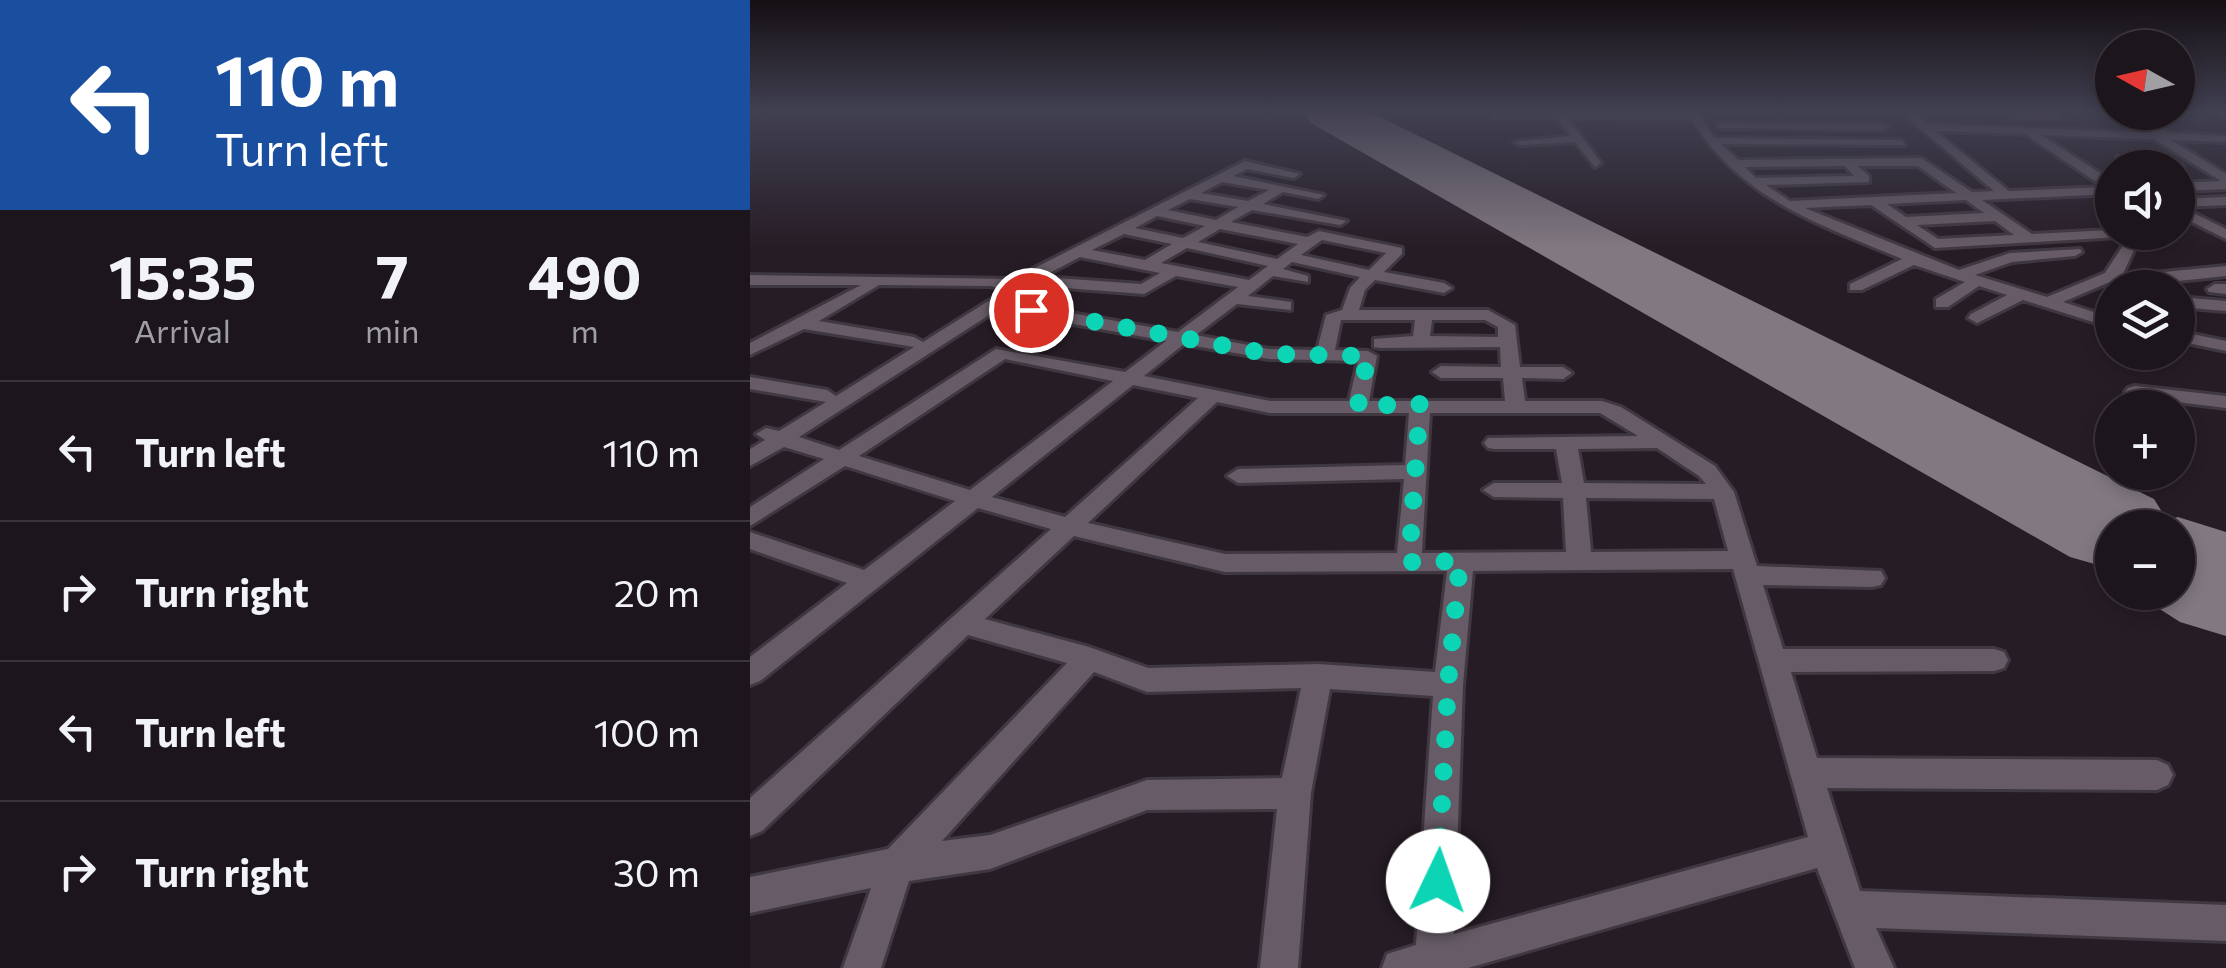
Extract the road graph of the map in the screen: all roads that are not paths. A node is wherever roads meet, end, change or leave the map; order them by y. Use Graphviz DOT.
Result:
graph roads {
  1 [pos="1728,157"];
  2 [pos="1916,157"];
  3 [pos="1964,157"];
  4 [pos="2067,157"];
  5 [pos="2040,159"];
  6 [pos="2070,159"];
  7 [pos="2195,160"];
  8 [pos="1848,162"];
  9 [pos="1876,162"];
  10 [pos="1921,162"];
  11 [pos="1735,164"];
  12 [pos="2195,168"];
  13 [pos="2209,168"];
  14 [pos="2060,173"];
  15 [pos="1294,174"];
  16 [pos="2093,174"];
  17 [pos="1891,175"];
  18 [pos="1220,178"];
  19 [pos="1753,182"];
  20 [pos="2226,182"];
  21 [pos="1951,185"];
  22 [pos="2195,185"];
  23 [pos="1904,186"];
  24 [pos="1280,188"];
  25 [pos="2095,189"];
  26 [pos="1189,194"];
  27 [pos="2005,194"];
  28 [pos="1318,195"];
  29 [pos="1965,196"];
  30 [pos="1874,200"];
  31 [pos="2226,201"];
  32 [pos="1785,204"];
  33 [pos="1251,205"];
  34 [pos="2195,205"];
  35 [pos="1155,212"];
  36 [pos="1998,217"];
  37 [pos="2195,218"];
  38 [pos="1904,222"];
  39 [pos="1218,224"];
  40 [pos="2210,227"];
  41 [pos="2195,228"];
  42 [pos="1122,229"];
  43 [pos="2095,235"];
  44 [pos="2226,235"];
  45 [pos="1314,238"];
  46 [pos="2029,239"];
  47 [pos="1184,244"];
  48 [pos="2127,250"];
  49 [pos="1078,252"];
  50 [pos="2075,252"];
  51 [pos="1914,259"];
  52 [pos="1280,264"];
  53 [pos="1147,265"];
  54 [pos="1174,270"];
  55 [pos="2122,270"];
  56 [pos="2226,270"];
  57 [pos="2195,273"];
  58 [pos="1372,274"];
  59 [pos="1960,274"];
  60 [pos="1302,279"];
  61 [pos="1978,280"];
  62 [pos="1020,282"];
  63 [pos="762,284"];
  64 [pos="872,286"];
  65 [pos="1251,286"];
  66 [pos="1856,287"];
  67 [pos="1444,288"];
  68 [pos="2095,288"];
  69 [pos="1144,289"];
  70 [pos="2020,295"];
  71 [pos="750,296"];
  72 [pos="997,297"];
  73 [pos="1233,299"];
  74 [pos="1942,302"];
  75 [pos="2195,303"];
  76 [pos="2045,304"];
  77 [pos="1284,306"];
  78 [pos="2226,306"];
  79 [pos="1424,314"];
  80 [pos="1350,315"];
  81 [pos="1977,318"];
  82 [pos="2095,318"];
  83 [pos="1097,320"];
  84 [pos="800,323"];
  85 [pos="1181,338"];
  86 [pos="2195,340"];
  87 [pos="1421,341"];
  88 [pos="914,342"];
  89 [pos="1380,342"];
  90 [pos="1508,342"];
  91 [pos="2226,346"];
  92 [pos="750,350"];
  93 [pos="1325,355"];
  94 [pos="1440,372"];
  95 [pos="1510,372"];
  96 [pos="1564,372"];
  97 [pos="1126,381"];
  98 [pos="750,383"];
  99 [pos="828,396"];
  100 [pos="1211,397"];
  101 [pos="2195,399"];
  102 [pos="2226,402"];
  103 [pos="1420,404"];
  104 [pos="1515,404"];
  105 [pos="1567,405"];
  106 [pos="1358,406"];
  107 [pos="766,438"];
  108 [pos="1665,442"];
  109 [pos="1495,443"];
  110 [pos="1569,443"];
  111 [pos="841,457"];
  112 [pos="750,459"];
  113 [pos="1416,472"];
  114 [pos="1238,476"];
  115 [pos="1494,490"];
  116 [pos="1574,490"];
  117 [pos="1722,492"];
  118 [pos="973,500"];
  119 [pos="750,518"];
  120 [pos="1073,526"];
  121 [pos="750,540"];
  122 [pos="1579,559"];
  123 [pos="1460,561"];
  124 [pos="1409,562"];
  125 [pos="1743,567"];
  126 [pos="1872,578"];
  127 [pos="868,581"];
  128 [pos="963,623"];
  129 [pos="1088,658"];
  130 [pos="1772,660"];
  131 [pos="1994,660"];
  132 [pos="750,673"];
  133 [pos="1318,676"];
  134 [pos="1448,684"];
  135 [pos="1806,773"];
  136 [pos="2158,776"];
  137 [pos="1295,793"];
  138 [pos="750,820"];
  139 [pos="1828,848"];
  140 [pos="897,866"];
  141 [pos="750,895"];
  142 [pos="1848,909"];
  143 [pos="2226,923"];
  144 [pos="1418,964"];
  145 [pos="862,968"];
  146 [pos="1279,968"];
  147 [pos="1876,968"];
  1 -- 11 [label="street"];
  2 -- 10 [label="street"];
  3 -- 27 [label="street"];
  4 -- 6 [label="street"];
  5 -- 6 [label="street"];
  6 -- 16 [label="street"];
  7 -- 13 [label="street"];
  8 -- 9 [label="street"];
  8 -- 11 [label="street"];
  8 -- 19 [label="street"];
  9 -- 10 [label="street"];
  9 -- 17 [label="street"];
  10 -- 21 [label="street"];
  11 -- 19 [label="street"];
  12 -- 13 [label="street"];
  13 -- 20 [label="street"];
  14 -- 16 [label="street"];
  15 -- 18 [label="street"];
  18 -- 24 [label="street"];
  18 -- 26 [label="street"];
  19 -- 32 [label="street"];
  20 -- 22 [label="street"];
  21 -- 23 [label="street"];
  21 -- 29 [label="street"];
  24 -- 28 [label="street"];
  24 -- 33 [label="street"];
  25 -- 27 [label="street"];
  26 -- 33 [label="street"];
  26 -- 35 [label="street"];
  27 -- 29 [label="street"];
  29 -- 30 [label="street"];
  29 -- 36 [label="street"];
  30 -- 32 [label="street"];
  30 -- 38 [label="street"];
  31 -- 34 [label="street"];
  32 -- 51 [label="street"];
  33 -- 39 [label="street"];
  33 -- 45 [label="street"];
  35 -- 39 [label="street"];
  35 -- 42 [label="street"];
  36 -- 38 [label="street"];
  36 -- 46 [label="street"];
  37 -- 40 [label="street"];
  38 -- 46 [label="street"];
  39 -- 45 [label="street"];
  39 -- 47 [label="street"];
  40 -- 41 [label="street"];
  40 -- 44 [label="street"];
  42 -- 47 [label="street"];
  42 -- 49 [label="street"];
  43 -- 46 [label="street"];
  45 -- 52 [label="street"];
  45 -- 58 [label="street"];
  47 -- 52 [label="street"];
  47 -- 53 [label="street"];
  48 -- 55 [label="street"];
  49 -- 53 [label="street"];
  49 -- 62 [label="street"];
  50 -- 59 [label="street"];
  51 -- 59 [label="street"];
  51 -- 66 [label="street"];
  52 -- 58 [label="street"];
  52 -- 60 [label="street"];
  52 -- 65 [label="street"];
  53 -- 54 [label="street"];
  54 -- 65 [label="street"];
  54 -- 69 [label="street"];
  56 -- 57 [label="street"];
  58 -- 67 [label="street"];
  58 -- 80 [label="street"];
  59 -- 61 [label="street"];
  61 -- 70 [label="street"];
  61 -- 74 [label="street"];
  62 -- 63 [label="street"];
  62 -- 69 [label="street"];
  62 -- 72 [label="street"];
  63 -- 64 [label="street"];
  63 -- 71 [label="street"];
  64 -- 72 [label="street"];
  64 -- 84 [label="street"];
  65 -- 73 [label="street"];
  68 -- 76 [label="street"];
  69 -- 83 [label="street"];
  70 -- 76 [label="street"];
  70 -- 81 [label="street"];
  72 -- 83 [label="street"];
  72 -- 88 [label="street"];
  72 -- 107 [label="street"];
  73 -- 77 [label="street"];
  73 -- 85 [label="street"];
  75 -- 78 [label="street"];
  76 -- 82 [label="street"];
  79 -- 80 [label="street"];
  79 -- 87 [label="street"];
  79 -- 90 [label="street"];
  80 -- 93 [label="street"];
  83 -- 85 [label="street"];
  84 -- 88 [label="street"];
  84 -- 92 [label="street"];
  85 -- 93 [label="street"];
  85 -- 97 [label="street"];
  86 -- 91 [label="street"];
  87 -- 89 [label="street"];
  87 -- 90 [label="street"];
  88 -- 99 [label="street"];
  90 -- 95 [label="street"];
  93 -- 106 [label="street"];
  94 -- 95 [label="street"];
  95 -- 96 [label="street"];
  95 -- 104 [label="street"];
  97 -- 100 [label="street"];
  97 -- 111 [label="street"];
  97 -- 118 [label="street"];
  98 -- 99 [label="street"];
  99 -- 107 [label="street"];
  100 -- 106 [label="street"];
  100 -- 120 [label="street"];
  101 -- 102 [label="street"];
  103 -- 104 [label="street"];
  103 -- 106 [label="street"];
  103 -- 113 [label="street"];
  104 -- 105 [label="street"];
  105 -- 108 [label="street"];
  105 -- 110 [label="street"];
  107 -- 111 [label="street"];
  107 -- 112 [label="street"];
  108 -- 110 [label="street"];
  108 -- 117 [label="street"];
  109 -- 110 [label="street"];
  110 -- 116 [label="street"];
  111 -- 118 [label="street"];
  111 -- 119 [label="street"];
  113 -- 114 [label="street"];
  113 -- 124 [label="street"];
  115 -- 116 [label="street"];
  116 -- 117 [label="street"];
  116 -- 122 [label="street"];
  117 -- 125 [label="street"];
  118 -- 120 [label="street"];
  118 -- 127 [label="street"];
  120 -- 124 [label="street"];
  120 -- 128 [label="street"];
  121 -- 127 [label="street"];
  122 -- 123 [label="street"];
  122 -- 125 [label="street"];
  123 -- 124 [label="street"];
  123 -- 134 [label="street"];
  125 -- 126 [label="street"];
  125 -- 130 [label="street"];
  127 -- 132 [label="street"];
  128 -- 129 [label="street"];
  128 -- 138 [label="street"];
  129 -- 133 [label="street"];
  129 -- 140 [label="street"];
  130 -- 131 [label="street"];
  130 -- 135 [label="street"];
  133 -- 134 [label="street"];
  133 -- 137 [label="street"];
  134 -- 144 [label="street"];
  135 -- 136 [label="street"];
  135 -- 139 [label="street"];
  137 -- 140 [label="street"];
  137 -- 146 [label="street"];
  139 -- 142 [label="street"];
  139 -- 144 [label="street"];
  140 -- 141 [label="street"];
  140 -- 145 [label="street"];
  142 -- 143 [label="street"];
  142 -- 147 [label="street"];
}
